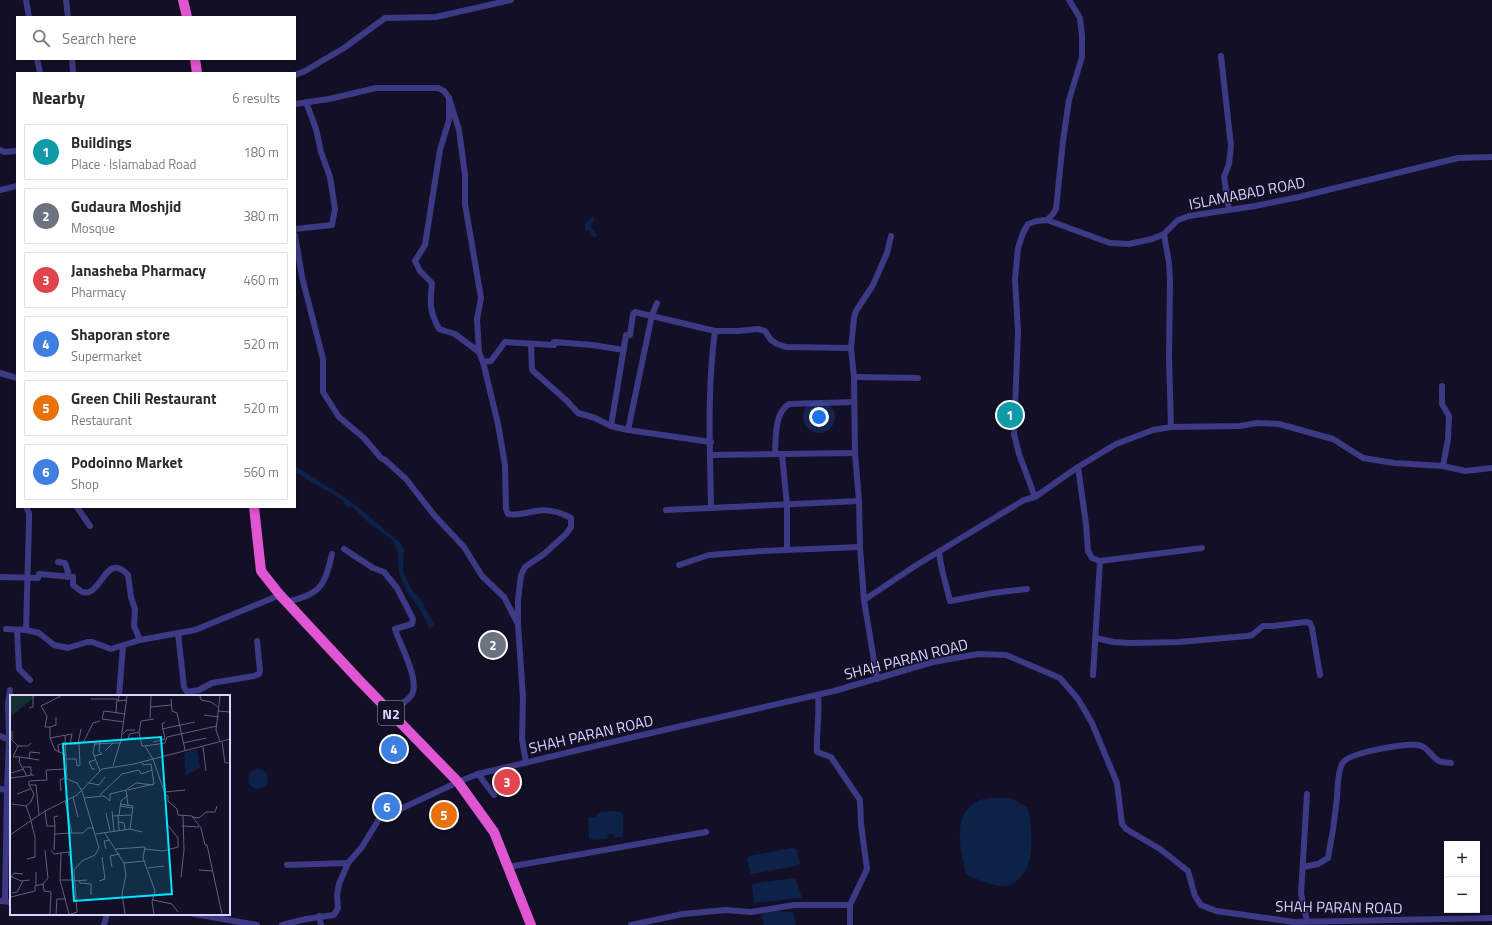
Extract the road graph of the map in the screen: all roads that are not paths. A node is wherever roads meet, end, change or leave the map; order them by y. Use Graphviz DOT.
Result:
graph roads {
  1 [pos="26,0"];
  2 [pos="66,0"];
  3 [pos="183,0"];
  4 [pos="511,0"];
  5 [pos="1069,0"];
  6 [pos="29,16"];
  7 [pos="68,16"];
  8 [pos="186,16"];
  9 [pos="1221,56"];
  10 [pos="36,60"];
  11 [pos="72,60"];
  12 [pos="195,60"];
  13 [pos="40,72"];
  14 [pos="73,72"];
  15 [pos="197,72"];
  16 [pos="296,75"];
  17 [pos="449,98"];
  18 [pos="306,102"];
  19 [pos="296,104"];
  20 [pos="0,150"];
  21 [pos="16,151"];
  22 [pos="1492,157"];
  23 [pos="16,186"];
  24 [pos="0,190"];
  25 [pos="1229,210"];
  26 [pos="1047,220"];
  27 [pos="296,229"];
  28 [pos="1164,234"];
  29 [pos="891,236"];
  30 [pos="296,241"];
  31 [pos="657,303"];
  32 [pos="652,315"];
  33 [pos="715,331"];
  34 [pos="531,344"];
  35 [pos="851,348"];
  36 [pos="624,350"];
  37 [pos="479,352"];
  38 [pos="483,362"];
  39 [pos="0,373"];
  40 [pos="854,377"];
  41 [pos="16,378"];
  42 [pos="918,378"];
  43 [pos="1442,386"];
  44 [pos="854,402"];
  45 [pos="611,426"];
  46 [pos="1171,427"];
  47 [pos="628,430"];
  48 [pos="711,442"];
  49 [pos="775,454"];
  50 [pos="782,454"];
  51 [pos="855,454"];
  52 [pos="710,455"];
  53 [pos="1443,466"];
  54 [pos="1078,467"];
  55 [pos="1492,468"];
  56 [pos="1035,497"];
  57 [pos="859,501"];
  58 [pos="787,505"];
  59 [pos="27,508"];
  60 [pos="77,508"];
  61 [pos="254,508"];
  62 [pos="712,508"];
  63 [pos="666,510"];
  64 [pos="90,526"];
  65 [pos="860,547"];
  66 [pos="1202,548"];
  67 [pos="344,549"];
  68 [pos="787,550"];
  69 [pos="939,552"];
  70 [pos="332,554"];
  71 [pos="1100,561"];
  72 [pos="58,562"];
  73 [pos="679,565"];
  74 [pos="67,576"];
  75 [pos="0,577"];
  76 [pos="28,577"];
  77 [pos="1027,590"];
  78 [pos="283,598"];
  79 [pos="864,600"];
  80 [pos="518,624"];
  81 [pos="6,629"];
  82 [pos="17,630"];
  83 [pos="26,630"];
  84 [pos="178,633"];
  85 [pos="1096,638"];
  86 [pos="140,640"];
  87 [pos="257,641"];
  88 [pos="123,646"];
  89 [pos="1094,675"];
  90 [pos="1320,675"];
  91 [pos="877,679"];
  92 [pos="30,680"];
  93 [pos="10,690"];
  94 [pos="119,695"];
  95 [pos="818,695"];
  96 [pos="389,711"];
  97 [pos="0,736"];
  98 [pos="9,740"];
  99 [pos="526,762"];
  100 [pos="1451,763"];
  101 [pos="478,774"];
  102 [pos="9,781"];
  103 [pos="458,782"];
  104 [pos="0,788"];
  105 [pos="7,790"];
  106 [pos="1307,794"];
  107 [pos="494,796"];
  108 [pos="706,832"];
  109 [pos="3,863"];
  110 [pos="348,863"];
  111 [pos="287,865"];
  112 [pos="508,867"];
  113 [pos="1303,867"];
  114 [pos="5,901"];
  115 [pos="850,905"];
  116 [pos="107,915"];
  117 [pos="199,915"];
  118 [pos="319,916"];
  119 [pos="1492,918"];
  120 [pos="1307,922"];
  121 [pos="1294,923"];
  122 [pos="1367,923"];
  123 [pos="244,924"];
  124 [pos="104,925"];
  125 [pos="256,925"];
  126 [pos="282,925"];
  127 [pos="321,925"];
  128 [pos="532,925"];
  129 [pos="631,925"];
  130 [pos="850,925"];
  1 -- 6 [label="street"];
  2 -- 7 [label="street"];
  3 -- 8 [label="highway"];
  4 -- 16 [label="street"];
  5 -- 26 [label="street"];
  9 -- 25 [label="street"];
  10 -- 13 [label="street"];
  11 -- 14 [label="street"];
  12 -- 15 [label="highway"];
  17 -- 18 [label="street"];
  17 -- 37 [label="street"];
  17 -- 37 [label="street"];
  18 -- 19 [label="street"];
  18 -- 27 [label="street"];
  20 -- 21 [label="street"];
  22 -- 25 [label="street, ISLAMABAD ROAD"];
  23 -- 24 [label="street"];
  25 -- 28 [label="street, ISLAMABAD ROAD"];
  26 -- 28 [label="street, ISLAMABAD ROAD"];
  26 -- 56 [label="street"];
  28 -- 46 [label="street"];
  29 -- 35 [label="street"];
  30 -- 80 [label="street"];
  31 -- 32 [label="street"];
  32 -- 33 [label="street"];
  32 -- 36 [label="street"];
  32 -- 47 [label="street"];
  33 -- 35 [label="street"];
  33 -- 48 [label="street"];
  34 -- 36 [label="street"];
  34 -- 38 [label="street"];
  34 -- 45 [label="street"];
  35 -- 40 [label="street"];
  36 -- 45 [label="street"];
  37 -- 38 [label="street"];
  38 -- 80 [label="street"];
  39 -- 41 [label="street"];
  40 -- 42 [label="street"];
  40 -- 44 [label="street"];
  43 -- 53 [label="street"];
  44 -- 49 [label="street"];
  44 -- 51 [label="street"];
  45 -- 47 [label="street"];
  46 -- 53 [label="street"];
  46 -- 54 [label="street"];
  47 -- 48 [label="street"];
  48 -- 52 [label="street"];
  49 -- 50 [label="street"];
  49 -- 52 [label="street"];
  50 -- 51 [label="street"];
  50 -- 58 [label="street"];
  51 -- 57 [label="street"];
  52 -- 62 [label="street"];
  53 -- 55 [label="street"];
  54 -- 56 [label="street"];
  54 -- 71 [label="street"];
  56 -- 69 [label="street"];
  57 -- 58 [label="street"];
  57 -- 65 [label="street"];
  58 -- 62 [label="street"];
  58 -- 68 [label="street"];
  59 -- 76 [label="street"];
  60 -- 64 [label="street"];
  61 -- 78 [label="highway, N2"];
  62 -- 63 [label="street"];
  65 -- 68 [label="street"];
  65 -- 79 [label="street"];
  66 -- 71 [label="street"];
  67 -- 96 [label="street"];
  68 -- 73 [label="street"];
  69 -- 77 [label="street"];
  69 -- 79 [label="street"];
  70 -- 78 [label="street"];
  71 -- 85 [label="street"];
  72 -- 74 [label="street"];
  74 -- 76 [label="street"];
  74 -- 86 [label="street"];
  75 -- 76 [label="street"];
  76 -- 83 [label="street"];
  78 -- 84 [label="street"];
  78 -- 96 [label="highway, N2"];
  79 -- 91 [label="street"];
  80 -- 99 [label="street"];
  81 -- 82 [label="street"];
  82 -- 83 [label="street"];
  82 -- 92 [label="street"];
  83 -- 88 [label="street"];
  84 -- 86 [label="street"];
  84 -- 87 [label="street"];
  85 -- 89 [label="street"];
  85 -- 90 [label="street"];
  86 -- 88 [label="street"];
  88 -- 94 [label="street"];
  91 -- 95 [label="street, SHAH PARAN ROAD"];
  91 -- 121 [label="street, SHAH PARAN ROAD"];
  93 -- 98 [label="street"];
  95 -- 99 [label="street, SHAH PARAN ROAD"];
  95 -- 115 [label="street"];
  96 -- 103 [label="highway, N2"];
  97 -- 98 [label="street"];
  98 -- 102 [label="street"];
  99 -- 101 [label="street, SHAH PARAN ROAD"];
  100 -- 113 [label="street"];
  101 -- 103 [label="street, SHAH PARAN ROAD"];
  101 -- 107 [label="street"];
  102 -- 105 [label="street"];
  103 -- 110 [label="street, SHAH PARAN ROAD"];
  103 -- 112 [label="highway, N2"];
  104 -- 105 [label="street"];
  105 -- 109 [label="street"];
  106 -- 113 [label="street"];
  108 -- 112 [label="street"];
  109 -- 114 [label="street"];
  110 -- 111 [label="street"];
  110 -- 118 [label="street, SHAH PARAN ROAD"];
  112 -- 128 [label="highway, N2"];
  113 -- 120 [label="street"];
  115 -- 129 [label="street"];
  115 -- 130 [label="street"];
  116 -- 124 [label="street"];
  117 -- 123 [label="street"];
  118 -- 126 [label="street"];
  118 -- 127 [label="street"];
  119 -- 122 [label="street, SHAH PARAN ROAD"];
  120 -- 121 [label="street, SHAH PARAN ROAD"];
  120 -- 122 [label="street, SHAH PARAN ROAD"];
  123 -- 125 [label="street"];
}
